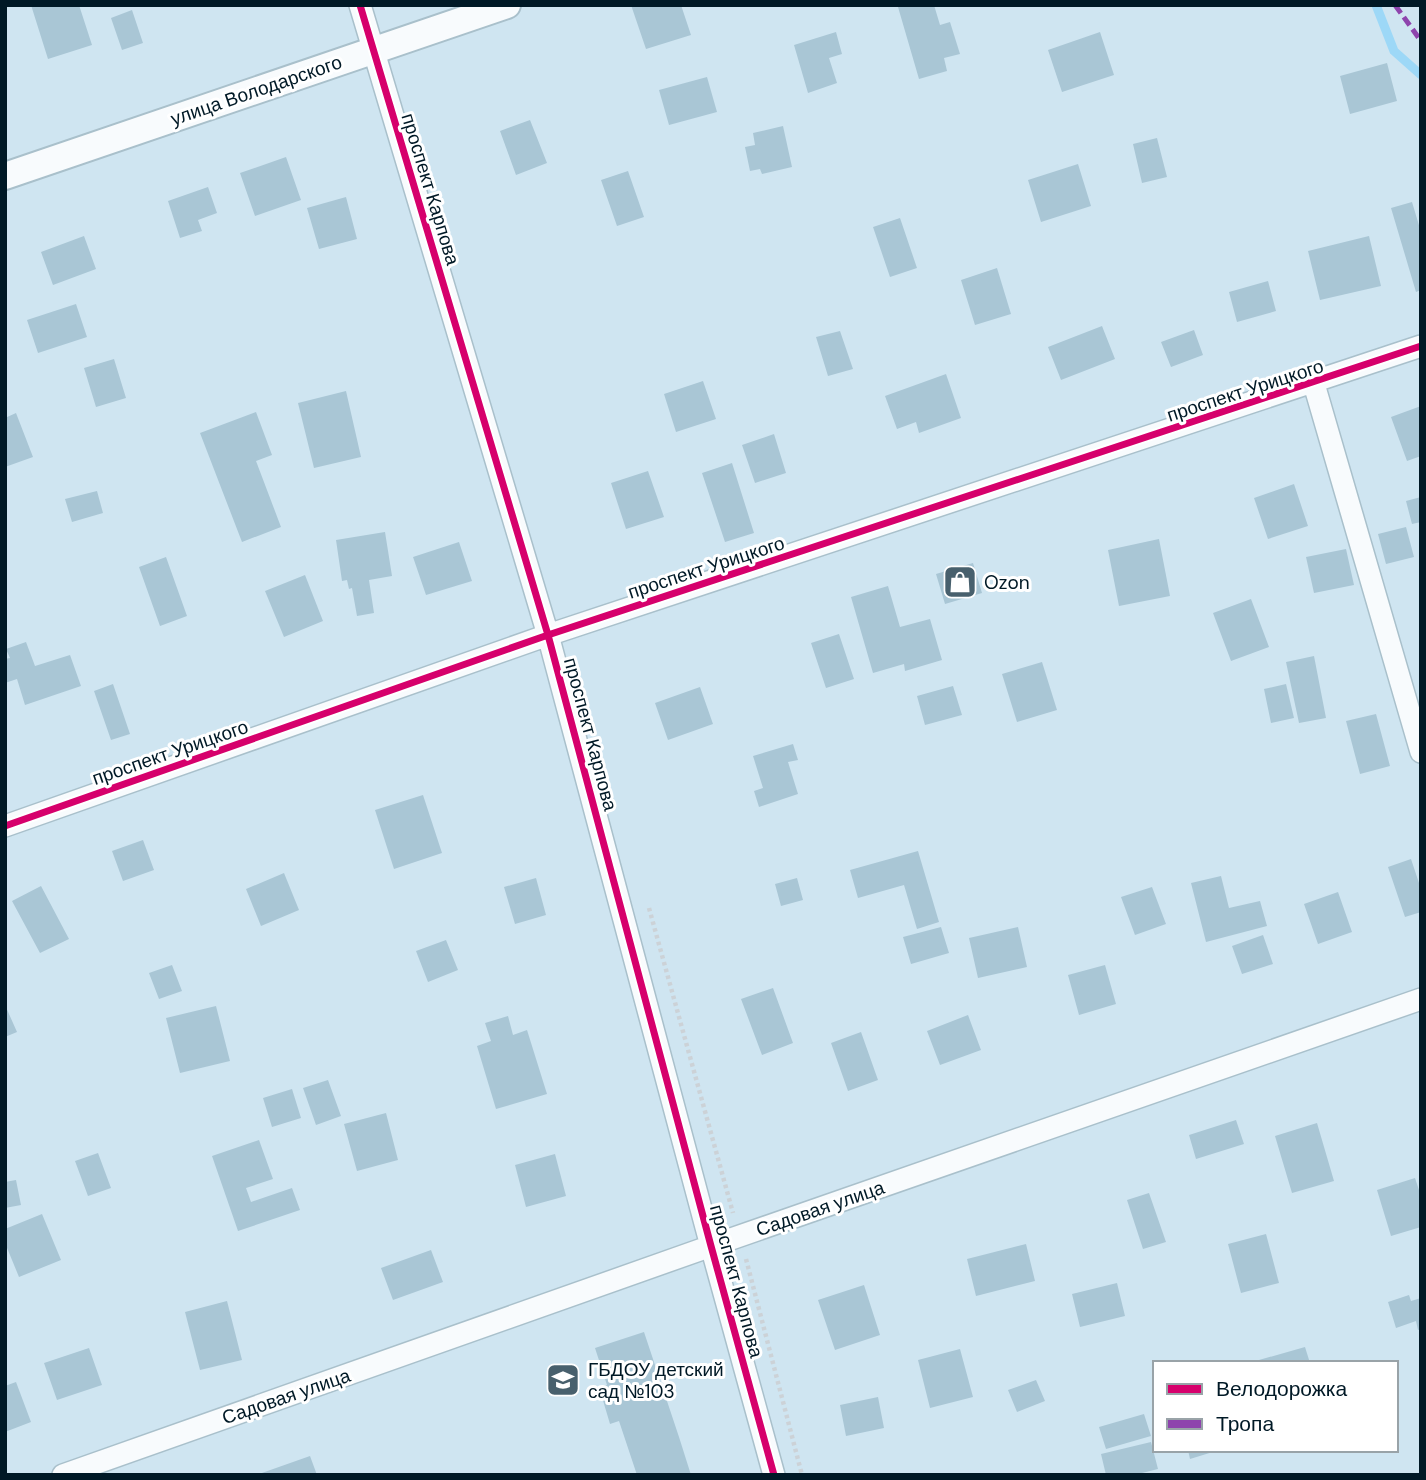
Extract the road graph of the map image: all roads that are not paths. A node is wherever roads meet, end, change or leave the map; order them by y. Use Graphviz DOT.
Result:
graph roads {
  1 [pos="360,5"];
  2 [pos="507,5"];
  3 [pos="372,50"];
  4 [pos="5,176"];
  5 [pos="1421,346"];
  6 [pos="1314,384"];
  7 [pos="548,635"];
  8 [pos="1421,752"];
  9 [pos="5,826"];
  10 [pos="1421,999"];
  11 [pos="711,1246"];
  12 [pos="63,1475"];
  13 [pos="774,1475"];
  1 -- 3 [label="street, проспект Карпова"];
  2 -- 3 [label="street, улица Володарского"];
  3 -- 4 [label="street, улица Володарского"];
  3 -- 7 [label="street, проспект Карпова"];
  5 -- 6 [label="street, проспект Урицкого"];
  6 -- 7 [label="street, проспект Урицкого"];
  6 -- 8 [label="street"];
  7 -- 9 [label="street, проспект Урицкого"];
  7 -- 11 [label="street, проспект Карпова"];
  10 -- 11 [label="street, Садовая улица"];
  11 -- 12 [label="street, Садовая улица"];
  11 -- 13 [label="street, проспект Карпова"];
}
